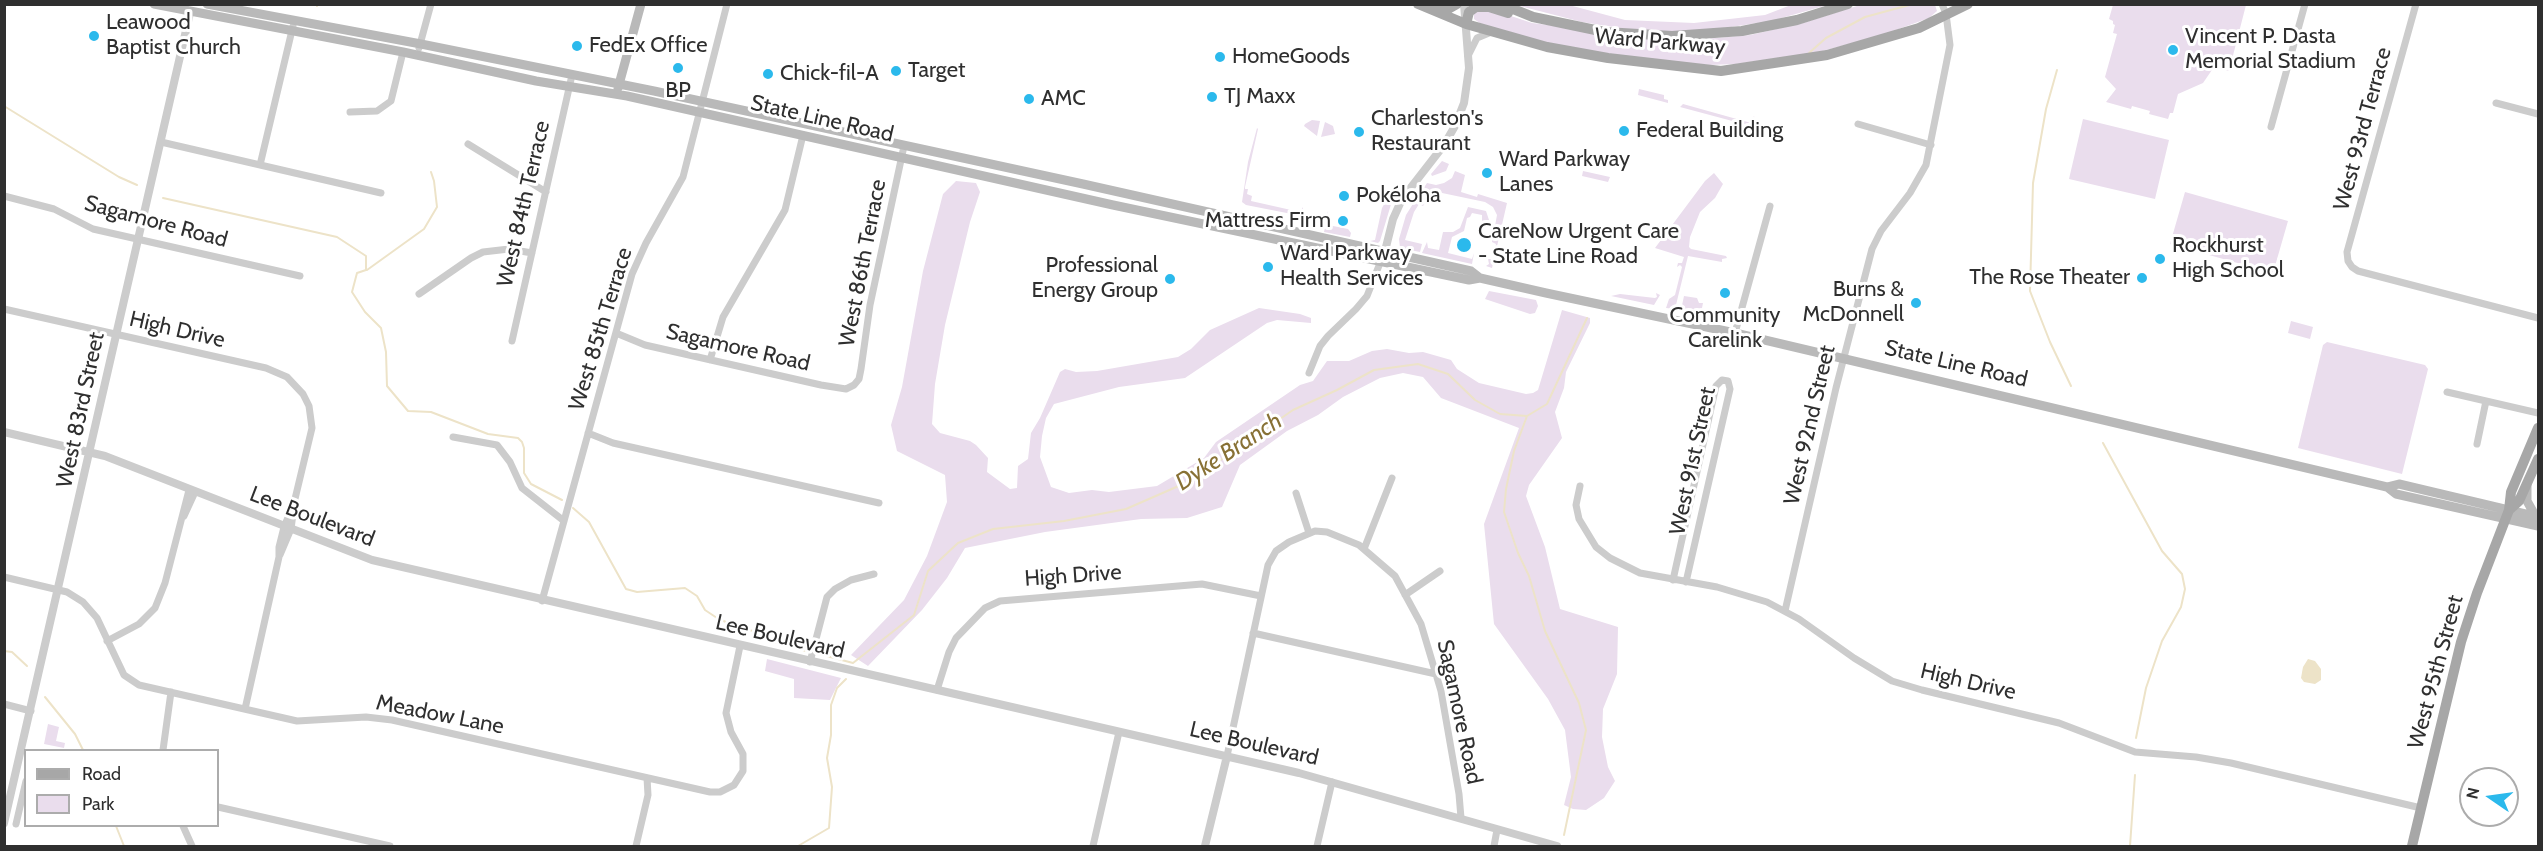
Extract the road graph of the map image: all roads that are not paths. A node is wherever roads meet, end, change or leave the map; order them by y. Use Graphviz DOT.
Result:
graph roads {
  1 [pos="154,4"];
  2 [pos="207,4"];
  3 [pos="431,4"];
  4 [pos="640,4"];
  5 [pos="728,4"];
  6 [pos="1418,4"];
  7 [pos="1457,4"];
  8 [pos="1464,4"];
  9 [pos="1501,4"];
  10 [pos="1848,4"];
  11 [pos="1968,4"];
  12 [pos="2305,4"];
  13 [pos="2416,4"];
  14 [pos="191,9"];
  15 [pos="1433,9"];
  16 [pos="1944,9"];
  17 [pos="1533,17"];
  18 [pos="294,20"];
  19 [pos="1466,24"];
  20 [pos="292,31"];
  21 [pos="1503,34"];
  22 [pos="421,44"];
  23 [pos="403,52"];
  24 [pos="417,55"];
  25 [pos="1468,56"];
  26 [pos="572,75"];
  27 [pos="569,86"];
  28 [pos="618,89"];
  29 [pos="702,101"];
  30 [pos="2496,103"];
  31 [pos="700,111"];
  32 [pos="350,112"];
  33 [pos="2538,114"];
  34 [pos="1858,124"];
  35 [pos="2271,127"];
  36 [pos="803,135"];
  37 [pos="161,142"];
  38 [pos="468,144"];
  39 [pos="1931,145"];
  40 [pos="903,146"];
  41 [pos="902,157"];
  42 [pos="260,165"];
  43 [pos="546,192"];
  44 [pos="381,193"];
  45 [pos="4,196"];
  46 [pos="1770,206"];
  47 [pos="138,240"];
  48 [pos="1384,251"];
  49 [pos="532,253"];
  50 [pos="1381,262"];
  51 [pos="300,276"];
  52 [pos="1480,278"];
  53 [pos="419,294"];
  54 [pos="4,309"];
  55 [pos="2538,318"];
  56 [pos="616,333"];
  57 [pos="1735,333"];
  58 [pos="115,334"];
  59 [pos="512,341"];
  60 [pos="1844,358"];
  61 [pos="710,360"];
  62 [pos="1309,373"];
  63 [pos="854,385"];
  64 [pos="2447,392"];
  65 [pos="2486,401"];
  66 [pos="2538,413"];
  67 [pos="2538,428"];
  68 [pos="4,432"];
  69 [pos="588,433"];
  70 [pos="453,437"];
  71 [pos="2476,444"];
  72 [pos="91,452"];
  73 [pos="2538,459"];
  74 [pos="1392,478"];
  75 [pos="2527,482"];
  76 [pos="1580,486"];
  77 [pos="192,491"];
  78 [pos="1296,493"];
  79 [pos="879,503"];
  80 [pos="2507,515"];
  81 [pos="2538,520"];
  82 [pos="564,521"];
  83 [pos="287,528"];
  84 [pos="1309,533"];
  85 [pos="1364,549"];
  86 [pos="1440,571"];
  87 [pos="874,574"];
  88 [pos="4,577"];
  89 [pos="1672,580"];
  90 [pos="1686,582"];
  91 [pos="59,590"];
  92 [pos="1405,595"];
  93 [pos="1261,596"];
  94 [pos="542,601"];
  95 [pos="1785,611"];
  96 [pos="1253,633"];
  97 [pos="107,641"];
  98 [pos="740,646"];
  99 [pos="810,662"];
  100 [pos="1436,674"];
  101 [pos="937,690"];
  102 [pos="171,692"];
  103 [pos="4,705"];
  104 [pos="245,709"];
  105 [pos="31,711"];
  106 [pos="1119,732"];
  107 [pos="163,749"];
  108 [pos="1227,756"];
  109 [pos="647,778"];
  110 [pos="1332,782"];
  111 [pos="24,790"];
  112 [pos="219,807"];
  113 [pos="6,808"];
  114 [pos="2421,808"];
  115 [pos="1461,818"];
  116 [pos="4,823"];
  117 [pos="16,824"];
  118 [pos="184,827"];
  119 [pos="1497,830"];
  120 [pos="192,846"];
  121 [pos="390,846"];
  122 [pos="636,846"];
  123 [pos="1093,846"];
  124 [pos="1205,846"];
  125 [pos="1317,846"];
  126 [pos="1494,846"];
  127 [pos="1557,846"];
  128 [pos="2412,846"];
  1 -- 14 [label="main road, State Line Road"];
  2 -- 18 [label="main road, State Line Road"];
  3 -- 22 [label="street"];
  4 -- 28 [label="main road"];
  5 -- 29 [label="street, West 85th Terrace"];
  6 -- 15 [label="main road, Ward Parkway"];
  7 -- 15 [label="main road"];
  8 -- 19 [label="street"];
  9 -- 17 [label="main road, Ward Parkway"];
  10 -- 17 [label="main road, Ward Parkway"];
  11 -- 16 [label="main road, Ward Parkway"];
  12 -- 35 [label="street"];
  13 -- 55 [label="street, West 93rd Terrace"];
  14 -- 20 [label="main road, State Line Road"];
  14 -- 37 [label="street, West 83rd Street"];
  15 -- 19 [label="main road, Ward Parkway"];
  16 -- 21 [label="main road, Ward Parkway"];
  16 -- 39 [label="street, West 92nd Street"];
  17 -- 19 [label="main road"];
  18 -- 20 [label="street"];
  18 -- 22 [label="main road, State Line Road"];
  19 -- 21 [label="main road, Ward Parkway"];
  19 -- 25 [label="street"];
  20 -- 23 [label="main road, State Line Road"];
  20 -- 42 [label="street"];
  21 -- 25 [label="street"];
  22 -- 24 [label="street"];
  22 -- 26 [label="main road, State Line Road"];
  23 -- 24 [label="main road, State Line Road"];
  23 -- 32 [label="street"];
  24 -- 27 [label="main road, State Line Road"];
  25 -- 48 [label="street"];
  26 -- 27 [label="street, West 84th Terrace"];
  26 -- 28 [label="main road, State Line Road"];
  27 -- 28 [label="main road, State Line Road"];
  27 -- 43 [label="street, West 84th Terrace"];
  28 -- 29 [label="main road, State Line Road"];
  28 -- 31 [label="main road, State Line Road"];
  29 -- 31 [label="street, West 85th Terrace"];
  29 -- 40 [label="main road, State Line Road"];
  30 -- 33 [label="street"];
  31 -- 36 [label="main road, State Line Road"];
  31 -- 56 [label="street, West 85th Terrace"];
  34 -- 39 [label="street"];
  36 -- 41 [label="main road, State Line Road"];
  36 -- 61 [label="street"];
  37 -- 42 [label="street"];
  37 -- 47 [label="street, West 83rd Street"];
  38 -- 43 [label="street"];
  39 -- 60 [label="street, West 92nd Street"];
  40 -- 41 [label="street, West 86th Terrace"];
  40 -- 48 [label="main road, State Line Road"];
  41 -- 50 [label="main road, State Line Road"];
  41 -- 63 [label="street, West 86th Terrace"];
  42 -- 44 [label="street"];
  43 -- 49 [label="street, West 84th Terrace"];
  45 -- 47 [label="street, Sagamore Road"];
  46 -- 57 [label="street"];
  47 -- 51 [label="street, Sagamore Road"];
  47 -- 58 [label="street, West 83rd Street"];
  48 -- 50 [label="street"];
  48 -- 52 [label="main road, State Line Road"];
  49 -- 53 [label="street"];
  49 -- 59 [label="street, West 84th Terrace"];
  50 -- 52 [label="main road, State Line Road"];
  50 -- 62 [label="street"];
  52 -- 57 [label="main road, State Line Road"];
  54 -- 58 [label="street, High Drive"];
  56 -- 61 [label="street, Sagamore Road"];
  56 -- 69 [label="street, West 85th Terrace"];
  57 -- 60 [label="main road, State Line Road"];
  58 -- 72 [label="street, West 83rd Street"];
  58 -- 83 [label="street, High Drive"];
  60 -- 80 [label="main road, State Line Road"];
  60 -- 95 [label="street, West 92nd Street"];
  61 -- 63 [label="street, Sagamore Road"];
  64 -- 65 [label="street"];
  65 -- 66 [label="street"];
  65 -- 71 [label="street"];
  67 -- 80 [label="main road"];
  68 -- 72 [label="street, Lee Boulevard"];
  69 -- 79 [label="street"];
  69 -- 82 [label="street, West 85th Terrace"];
  70 -- 82 [label="street"];
  72 -- 77 [label="street, Lee Boulevard"];
  72 -- 91 [label="street, West 83rd Street"];
  73 -- 75 [label="main road"];
  74 -- 85 [label="street"];
  75 -- 80 [label="main road"];
  75 -- 81 [label="main road"];
  76 -- 89 [label="street, High Drive"];
  77 -- 83 [label="street, Lee Boulevard"];
  77 -- 97 [label="street"];
  78 -- 84 [label="street"];
  80 -- 81 [label="main road, State Line Road"];
  80 -- 114 [label="main road, West 95th Street"];
  82 -- 94 [label="street, West 85th Terrace"];
  83 -- 94 [label="street, Lee Boulevard"];
  83 -- 104 [label="street"];
  84 -- 85 [label="street, Sagamore Road"];
  84 -- 93 [label="street"];
  85 -- 92 [label="street, Sagamore Road"];
  86 -- 92 [label="street"];
  87 -- 99 [label="street"];
  88 -- 91 [label="street, Meadow Lane"];
  89 -- 90 [label="street, High Drive"];
  89 -- 90 [label="street, West 91st Street"];
  90 -- 95 [label="street, High Drive"];
  91 -- 97 [label="street, Meadow Lane"];
  91 -- 105 [label="street, West 83rd Street"];
  92 -- 100 [label="street, Sagamore Road"];
  93 -- 96 [label="street"];
  93 -- 101 [label="street, High Drive"];
  94 -- 98 [label="street, Lee Boulevard"];
  95 -- 114 [label="street, High Drive"];
  96 -- 100 [label="street"];
  96 -- 108 [label="street"];
  97 -- 102 [label="street, Meadow Lane"];
  98 -- 99 [label="street, Lee Boulevard"];
  98 -- 109 [label="street, Meadow Lane"];
  99 -- 101 [label="street, Lee Boulevard"];
  100 -- 115 [label="street, Sagamore Road"];
  101 -- 106 [label="street, Lee Boulevard"];
  102 -- 104 [label="street, Meadow Lane"];
  102 -- 107 [label="street"];
  103 -- 105 [label="street"];
  104 -- 109 [label="street, Meadow Lane"];
  105 -- 113 [label="street, West 83rd Street"];
  106 -- 108 [label="street, Lee Boulevard"];
  106 -- 123 [label="street"];
  108 -- 110 [label="street, Lee Boulevard"];
  108 -- 124 [label="street"];
  109 -- 122 [label="street"];
  110 -- 115 [label="street, Lee Boulevard"];
  110 -- 125 [label="street"];
  111 -- 117 [label="street"];
  112 -- 121 [label="street"];
  113 -- 116 [label="street, West 83rd Street"];
  114 -- 128 [label="main road, West 95th Street"];
  115 -- 119 [label="street, Lee Boulevard"];
  118 -- 120 [label="street"];
  119 -- 126 [label="street"];
  119 -- 127 [label="street, Lee Boulevard"];
}
